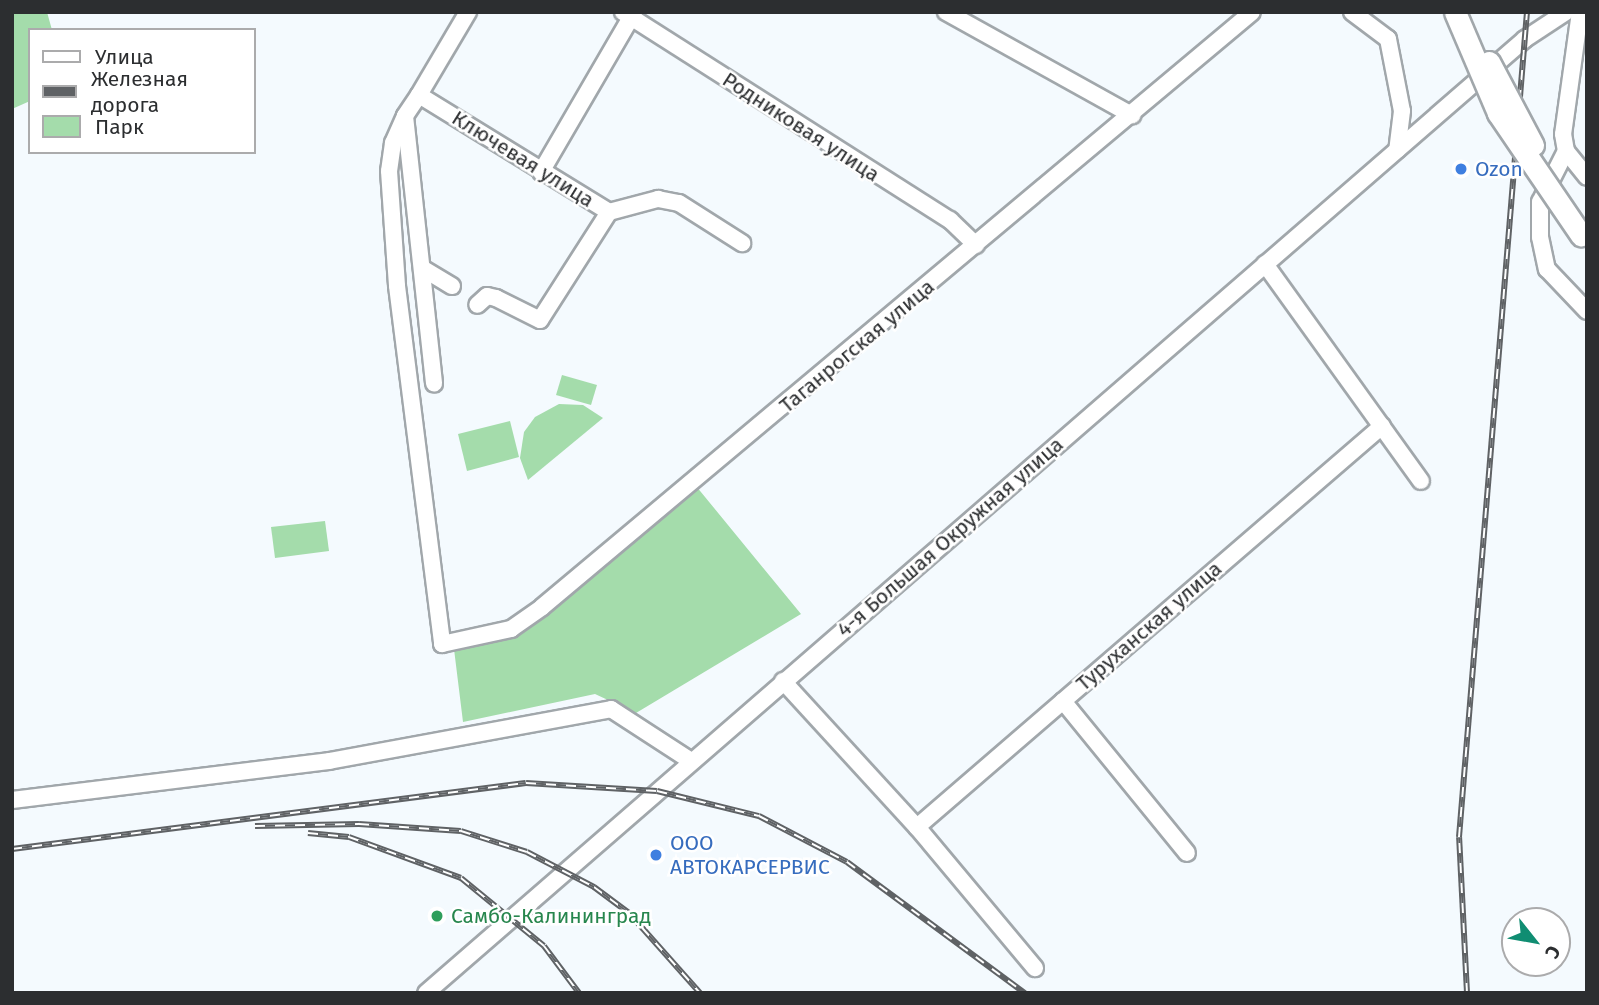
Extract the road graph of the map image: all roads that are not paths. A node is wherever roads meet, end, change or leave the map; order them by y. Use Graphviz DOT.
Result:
graph roads {
  1 [pos="468,12"];
  2 [pos="946,12"];
  3 [pos="1252,12"];
  4 [pos="1352,12"];
  5 [pos="1455,12"];
  6 [pos="1469,12"];
  7 [pos="1566,12"];
  8 [pos="1580,12"];
  9 [pos="629,14"];
  10 [pos="419,95"];
  11 [pos="1132,115"];
  12 [pos="405,116"];
  13 [pos="1397,150"];
  14 [pos="1570,158"];
  15 [pos="541,172"];
  16 [pos="1587,177"];
  17 [pos="609,212"];
  18 [pos="1584,228"];
  19 [pos="742,243"];
  20 [pos="976,245"];
  21 [pos="1265,264"];
  22 [pos="422,268"];
  23 [pos="452,286"];
  24 [pos="477,305"];
  25 [pos="1587,311"];
  26 [pos="434,383"];
  27 [pos="1382,426"];
  28 [pos="1422,481"];
  29 [pos="783,681"];
  30 [pos="1063,701"];
  31 [pos="691,761"];
  32 [pos="12,800"];
  33 [pos="917,827"];
  34 [pos="1187,853"];
  35 [pos="1035,968"];
  36 [pos="426,993"];
  1 -- 10 [label="street"];
  2 -- 11 [label="street"];
  3 -- 11 [label="street, Таганрогская улица"];
  4 -- 13 [label="street"];
  5 -- 18 [label="main road, bridge"];
  6 -- 18 [label="main road, bridge"];
  7 -- 13 [label="street, 4-я Большая Окружная улица"];
  8 -- 14 [label="street"];
  9 -- 15 [label="street"];
  9 -- 20 [label="street, Родниковая улица"];
  10 -- 12 [label="street"];
  10 -- 15 [label="street, Ключевая улица"];
  11 -- 20 [label="street, Таганрогская улица"];
  12 -- 20 [label="street, Таганрогская улица"];
  12 -- 22 [label="street"];
  13 -- 21 [label="street, 4-я Большая Окружная улица"];
  14 -- 16 [label="street"];
  14 -- 25 [label="street"];
  15 -- 17 [label="street, Ключевая улица"];
  17 -- 19 [label="street"];
  17 -- 24 [label="street, Ключевая улица"];
  21 -- 27 [label="street"];
  21 -- 29 [label="street, 4-я Большая Окружная улица"];
  22 -- 23 [label="street"];
  22 -- 26 [label="street"];
  27 -- 28 [label="street"];
  27 -- 30 [label="street, Туруханская улица"];
  29 -- 31 [label="street, 4-я Большая Окружная улица"];
  29 -- 33 [label="street"];
  30 -- 33 [label="street, Туруханская улица"];
  30 -- 34 [label="street"];
  31 -- 32 [label="street"];
  31 -- 36 [label="street, 4-я Большая Окружная улица"];
  33 -- 35 [label="street"];
}
